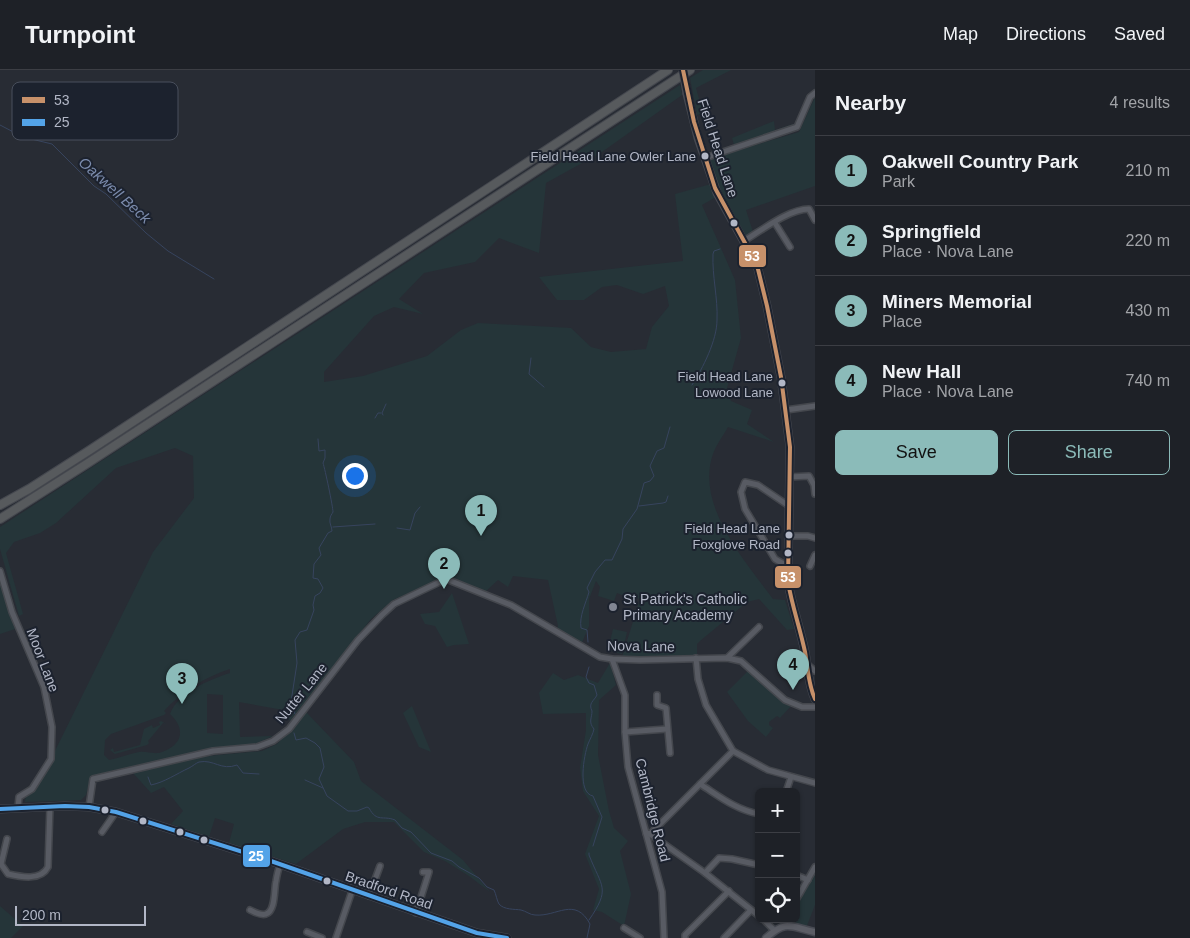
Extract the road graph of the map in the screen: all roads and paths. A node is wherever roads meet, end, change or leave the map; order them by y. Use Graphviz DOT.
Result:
graph roads {
  1 [pos="668,70"];
  2 [pos="683,70"];
  3 [pos="690,70"];
  4 [pos="815,93"];
  5 [pos="705,158"];
  6 [pos="815,220"];
  7 [pos="775,222"];
  8 [pos="744,241"];
  9 [pos="790,247"];
  10 [pos="815,406"];
  11 [pos="786,410"];
  12 [pos="789,477"];
  13 [pos="815,494"];
  14 [pos="0,505"];
  15 [pos="789,506"];
  16 [pos="2,518"];
  17 [pos="788,536"];
  18 [pos="815,538"];
  19 [pos="815,556"];
  20 [pos="787,566"];
  21 [pos="810,566"];
  22 [pos="0,571"];
  23 [pos="439,583"];
  24 [pos="760,627"];
  25 [pos="696,658"];
  26 [pos="727,658"];
  27 [pos="612,659"];
  28 [pos="806,663"];
  29 [pos="815,672"];
  30 [pos="657,695"];
  31 [pos="815,699"];
  32 [pos="815,707"];
  33 [pos="667,730"];
  34 [pos="625,732"];
  35 [pos="733,751"];
  36 [pos="670,753"];
  37 [pos="791,777"];
  38 [pos="815,783"];
  39 [pos="700,784"];
  40 [pos="787,788"];
  41 [pos="50,806"];
  42 [pos="18,807"];
  43 [pos="89,807"];
  44 [pos="1,809"];
  45 [pos="116,812"];
  46 [pos="755,813"];
  47 [pos="102,832"];
  48 [pos="648,833"];
  49 [pos="7,839"];
  50 [pos="755,864"];
  51 [pos="280,865"];
  52 [pos="380,866"];
  53 [pos="815,867"];
  54 [pos="423,872"];
  55 [pos="705,873"];
  56 [pos="800,877"];
  57 [pos="808,880"];
  58 [pos="352,890"];
  59 [pos="729,891"];
  60 [pos="800,893"];
  61 [pos="369,896"];
  62 [pos="250,910"];
  63 [pos="751,910"];
  64 [pos="416,913"];
  65 [pos="755,913"];
  66 [pos="767,923"];
  67 [pos="784,923"];
  68 [pos="624,928"];
  69 [pos="774,930"];
  70 [pos="307,932"];
  71 [pos="812,934"];
  72 [pos="322,938"];
  73 [pos="336,938"];
  74 [pos="507,938"];
  75 [pos="640,938"];
  76 [pos="664,938"];
  77 [pos="685,938"];
  78 [pos="724,938"];
  79 [pos="766,938"];
  1 -- 14 [label="highway"];
  2 -- 5 [label="main road, Field Head Lane, bridge"];
  3 -- 16 [label="highway"];
  4 -- 5 [label="street"];
  5 -- 8 [label="main road, Field Head Lane"];
  6 -- 7 [label="street"];
  7 -- 8 [label="street"];
  7 -- 9 [label="street"];
  8 -- 11 [label="main road, Field Head Lane"];
  10 -- 11 [label="street"];
  11 -- 12 [label="main road, Field Head Lane"];
  12 -- 13 [label="street"];
  12 -- 15 [label="main road, Field Head Lane"];
  15 -- 17 [label="main road, Field Head Lane"];
  15 -- 20 [label="street"];
  17 -- 18 [label="street"];
  17 -- 20 [label="main road, Field Head Lane"];
  19 -- 21 [label="street"];
  20 -- 28 [label="main road, Field Head Lane"];
  22 -- 42 [label="street, Moor Lane"];
  23 -- 27 [label="street, Nova Lane"];
  23 -- 43 [label="street, Nutter Lane"];
  24 -- 26 [label="street"];
  25 -- 26 [label="street, Nova Lane"];
  25 -- 27 [label="street, Nova Lane"];
  25 -- 35 [label="street"];
  26 -- 32 [label="street, Nova Lane"];
  27 -- 34 [label="street, Cambridge Road"];
  28 -- 29 [label="street"];
  28 -- 31 [label="main road, Field Head Lane"];
  30 -- 33 [label="street"];
  33 -- 34 [label="street"];
  33 -- 36 [label="street"];
  34 -- 48 [label="street, Cambridge Road"];
  35 -- 37 [label="street"];
  35 -- 39 [label="street"];
  37 -- 38 [label="street"];
  37 -- 40 [label="street"];
  39 -- 46 [label="street"];
  39 -- 48 [label="street"];
  41 -- 42 [label="main road, Bradford Road"];
  41 -- 43 [label="main road, Bradford Road"];
  41 -- 49 [label="street"];
  42 -- 44 [label="main road, Bradford Road"];
  43 -- 45 [label="main road, Bradford Road"];
  45 -- 47 [label="street"];
  45 -- 51 [label="main road, Bradford Road"];
  48 -- 55 [label="street"];
  48 -- 76 [label="street, Cambridge Road"];
  50 -- 55 [label="street"];
  51 -- 58 [label="main road, Bradford Road"];
  51 -- 62 [label="street"];
  52 -- 61 [label="street"];
  53 -- 57 [label="street"];
  54 -- 64 [label="street"];
  55 -- 59 [label="street"];
  56 -- 57 [label="street"];
  57 -- 60 [label="street"];
  58 -- 61 [label="main road, Bradford Road"];
  58 -- 73 [label="street"];
  59 -- 63 [label="street"];
  59 -- 77 [label="street"];
  61 -- 64 [label="main road, Bradford Road"];
  63 -- 65 [label="street"];
  63 -- 78 [label="street"];
  64 -- 74 [label="main road, Bradford Road"];
  66 -- 69 [label="street"];
  67 -- 69 [label="main road"];
  67 -- 71 [label="main road"];
  68 -- 75 [label="street"];
  69 -- 79 [label="main road"];
  70 -- 72 [label="street"];
}
